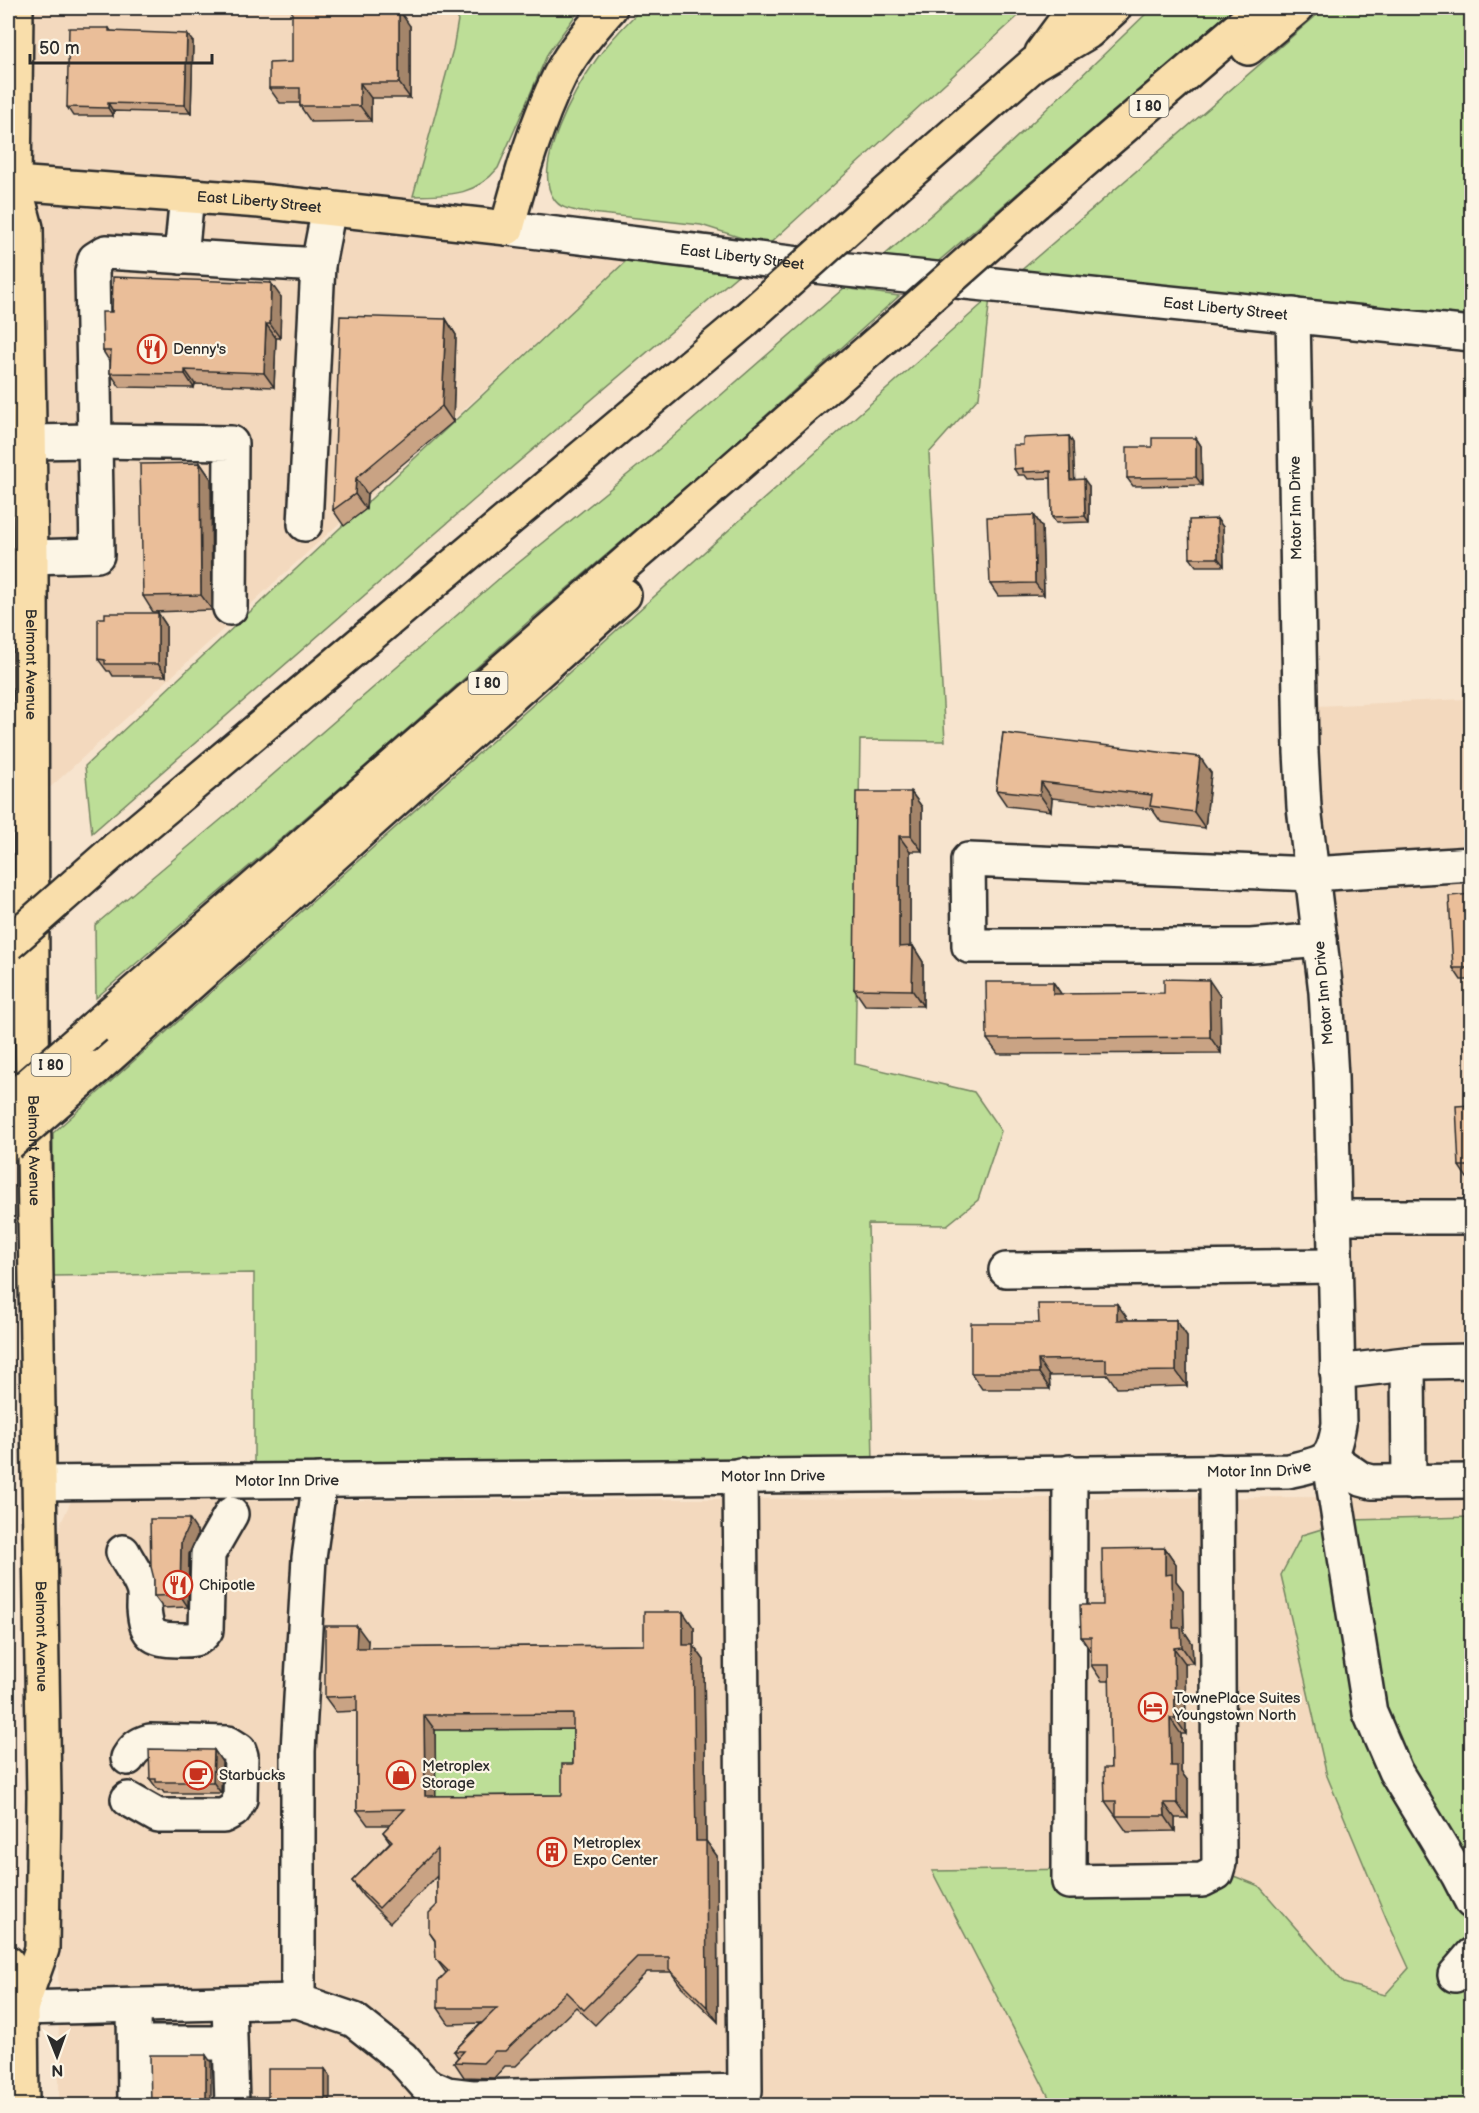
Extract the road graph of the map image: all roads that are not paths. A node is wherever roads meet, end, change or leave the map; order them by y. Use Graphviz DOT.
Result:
graph roads {
  1 [pos="16,8"];
  2 [pos="610,8"];
  3 [pos="1075,8"];
  4 [pos="1114,8"];
  5 [pos="1262,8"];
  6 [pos="1296,8"];
  7 [pos="1034,64"];
  8 [pos="1117,134"];
  9 [pos="10,188"];
  10 [pos="187,195"];
  11 [pos="330,208"];
  12 [pos="507,228"];
  13 [pos="181,257"];
  14 [pos="318,266"];
  15 [pos="1293,315"];
  16 [pos="1472,333"];
  17 [pos="803,408"];
  18 [pos="95,441"];
  19 [pos="29,442"];
  20 [pos="305,524"];
  21 [pos="31,557"];
  22 [pos="230,608"];
  23 [pos="20,740"];
  24 [pos="1472,864"];
  25 [pos="1312,874"];
  26 [pos="1320,940"];
  27 [pos="8,944"];
  28 [pos="8,1103"];
  29 [pos="8,1144"];
  30 [pos="1334,1217"];
  31 [pos="1472,1217"];
  32 [pos="1335,1266"];
  33 [pos="1006,1270"];
  34 [pos="1472,1361"];
  35 [pos="1408,1364"];
  36 [pos="1337,1372"];
  37 [pos="1329,1457"];
  38 [pos="1216,1471"];
  39 [pos="1070,1472"];
  40 [pos="740,1475"];
  41 [pos="320,1480"];
  42 [pos="1472,1481"];
  43 [pos="1409,1482"];
  44 [pos="39,1483"];
  45 [pos="231,1514"];
  46 [pos="123,1552"];
  47 [pos="128,1758"];
  48 [pos="128,1799"];
  49 [pos="1472,1902"];
  50 [pos="8,1963"];
  51 [pos="298,2001"];
  52 [pos="229,2004"];
  53 [pos="134,2007"];
  54 [pos="12,2009"];
  55 [pos="135,2043"];
  56 [pos="229,2043"];
  57 [pos="142,2091"];
  58 [pos="225,2093"];
  59 [pos="22,2106"];
  1 -- 9 [label="main road, Belmont Avenue"];
  2 -- 12 [label="main road"];
  3 -- 7 [label="main road"];
  4 -- 7 [label="main road"];
  5 -- 8 [label="main road, I 80"];
  6 -- 8 [label="main road"];
  7 -- 27 [label="main road, bridge"];
  8 -- 17 [label="main road, I 80, bridge"];
  9 -- 10 [label="main road, East Liberty Street"];
  9 -- 19 [label="main road, Belmont Avenue"];
  10 -- 11 [label="main road, East Liberty Street"];
  10 -- 13 [label="street"];
  11 -- 12 [label="main road, East Liberty Street"];
  11 -- 14 [label="street"];
  12 -- 15 [label="street, East Liberty Street"];
  13 -- 14 [label="street"];
  13 -- 18 [label="street"];
  14 -- 20 [label="street"];
  15 -- 16 [label="street, East Liberty Street"];
  15 -- 25 [label="street, Motor Inn Drive"];
  17 -- 28 [label="main road, I 80, bridge"];
  17 -- 29 [label="main road, bridge"];
  18 -- 19 [label="street"];
  18 -- 21 [label="street"];
  18 -- 22 [label="street"];
  19 -- 21 [label="main road, Belmont Avenue"];
  21 -- 23 [label="main road, Belmont Avenue"];
  23 -- 44 [label="main road, Belmont Avenue"];
  24 -- 25 [label="street"];
  25 -- 26 [label="street, Motor Inn Drive"];
  25 -- 26 [label="street"];
  26 -- 30 [label="street, Motor Inn Drive"];
  30 -- 31 [label="street"];
  30 -- 32 [label="street, Motor Inn Drive"];
  32 -- 33 [label="street"];
  32 -- 36 [label="street, Motor Inn Drive"];
  34 -- 35 [label="street"];
  35 -- 36 [label="street"];
  35 -- 43 [label="street"];
  36 -- 37 [label="street, Motor Inn Drive"];
  37 -- 38 [label="street, Motor Inn Drive"];
  37 -- 43 [label="street"];
  37 -- 49 [label="street"];
  38 -- 39 [label="street, Motor Inn Drive"];
  38 -- 39 [label="street"];
  39 -- 40 [label="street, Motor Inn Drive"];
  40 -- 41 [label="street, Motor Inn Drive"];
  40 -- 51 [label="street"];
  41 -- 44 [label="street, Motor Inn Drive"];
  41 -- 51 [label="street"];
  42 -- 43 [label="street"];
  44 -- 54 [label="main road, Belmont Avenue"];
  45 -- 46 [label="street"];
  47 -- 48 [label="street"];
  50 -- 54 [label="main road, Belmont Avenue"];
  51 -- 52 [label="street"];
  52 -- 53 [label="street"];
  52 -- 56 [label="street"];
  53 -- 54 [label="street"];
  53 -- 55 [label="street"];
  54 -- 59 [label="main road, Belmont Avenue"];
  55 -- 56 [label="street"];
  55 -- 57 [label="street"];
  56 -- 58 [label="street"];
}
